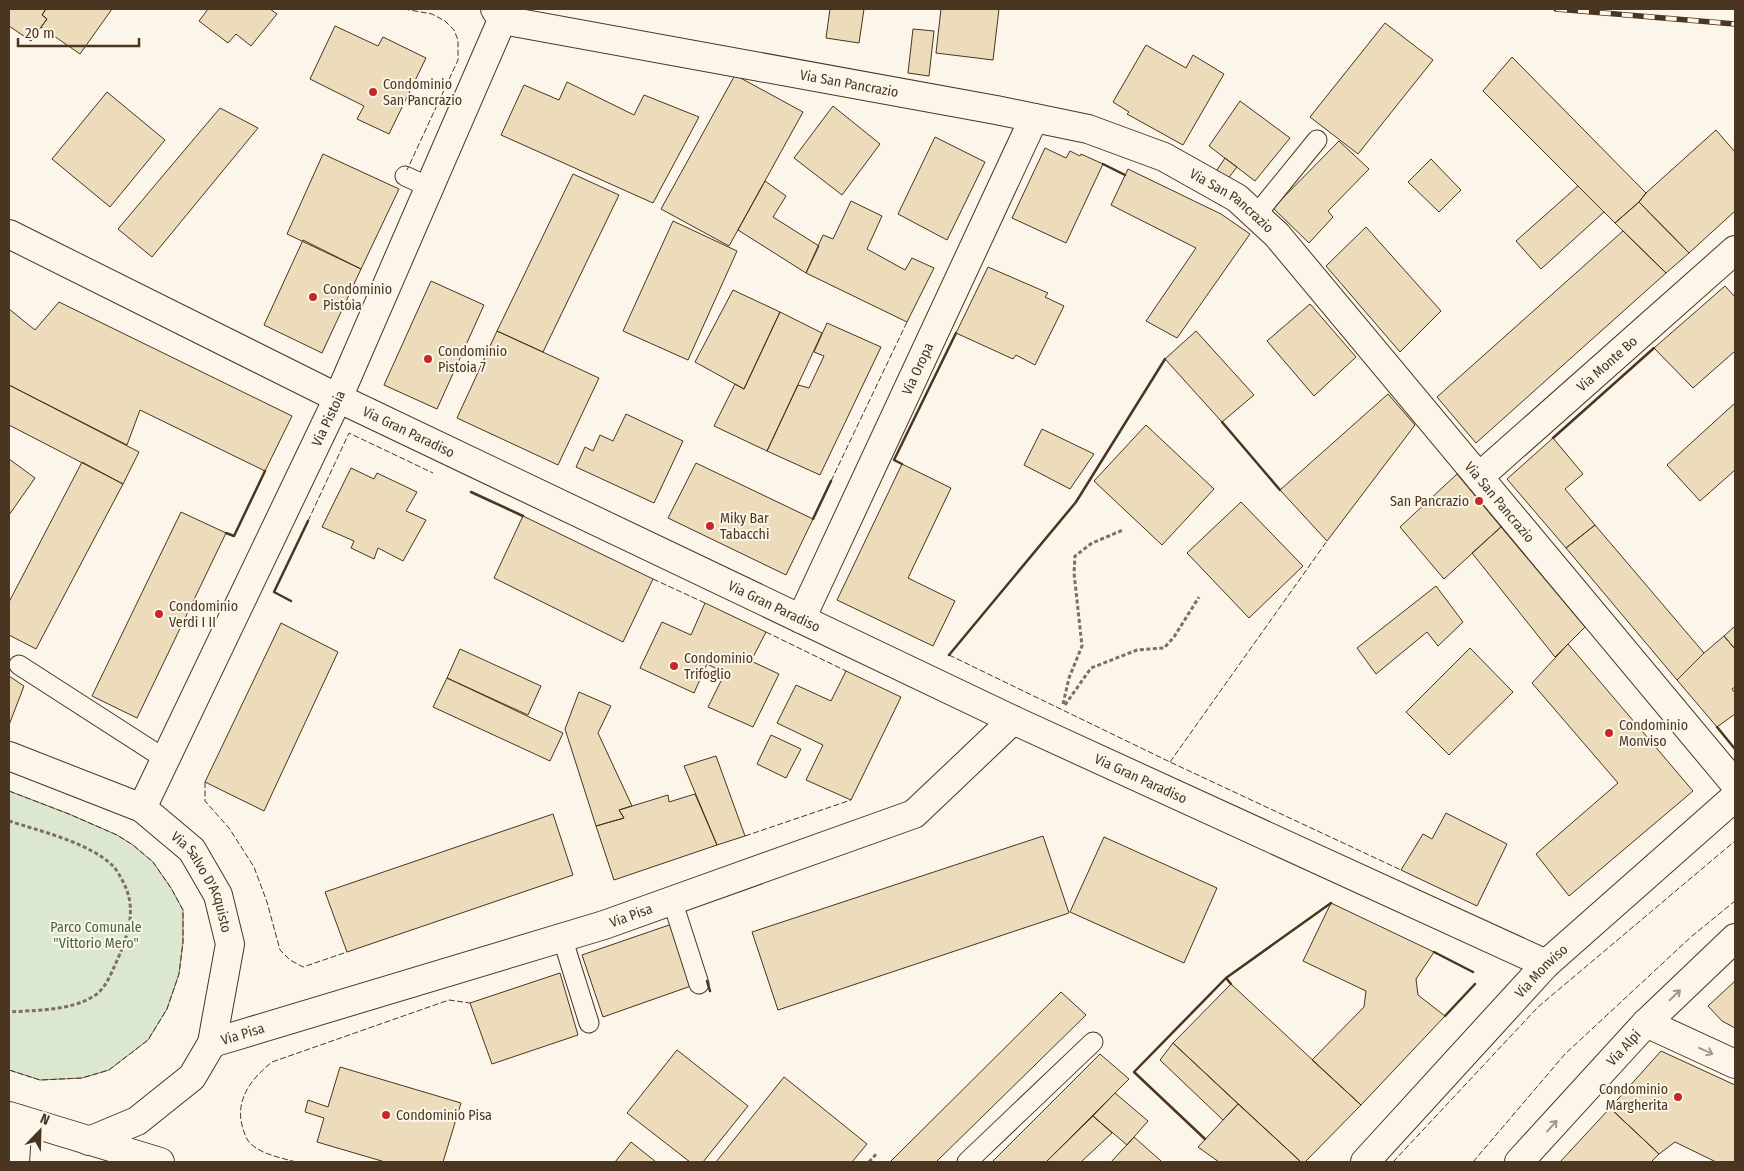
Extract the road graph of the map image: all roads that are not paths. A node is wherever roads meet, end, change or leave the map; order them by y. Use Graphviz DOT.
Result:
graph roads {
  1 [pos="498,15"];
  2 [pos="1034,118"];
  3 [pos="1317,140"];
  4 [pos="405,176"];
  5 [pos="430,187"];
  6 [pos="1256,215"];
  7 [pos="9,234"];
  8 [pos="1735,250"];
  9 [pos="338,398"];
  10 [pos="1479,476"];
  11 [pos="801,619"];
  12 [pos="19,665"];
  13 [pos="1013,720"];
  14 [pos="9,756"];
  15 [pos="165,759"];
  16 [pos="1735,784"];
  17 [pos="1735,797"];
  18 [pos="142,808"];
  19 [pos="672,900"];
  20 [pos="562,937"];
  21 [pos="1735,938"];
  22 [pos="1546,964"];
  23 [pos="699,984"];
  24 [pos="589,1023"];
  25 [pos="1646,1024"];
  26 [pos="1093,1042"];
  27 [pos="212,1043"];
  28 [pos="1735,1064"];
  29 [pos="14,1117"];
  30 [pos="89,1141"];
  31 [pos="152,1161"];
  32 [pos="15,1162"];
  33 [pos="968,1162"];
  34 [pos="1365,1162"];
  35 [pos="1519,1162"];
  1 -- 2 [label="street, Via San Pancrazio"];
  1 -- 5 [label="street, Via Pistoia"];
  2 -- 6 [label="street, Via San Pancrazio"];
  2 -- 11 [label="street, Via Oropa"];
  3 -- 6 [label="lane"];
  4 -- 5 [label="lane"];
  5 -- 9 [label="street, Via Pistoia"];
  6 -- 10 [label="street, Via San Pancrazio"];
  7 -- 9 [label="street, Via Gran Paradiso"];
  8 -- 10 [label="street, Via Monte Bo"];
  9 -- 11 [label="street, Via Gran Paradiso"];
  9 -- 15 [label="street, Via Pistoia"];
  10 -- 16 [label="street, Via San Pancrazio"];
  11 -- 13 [label="street, Via Gran Paradiso"];
  12 -- 15 [label="lane"];
  13 -- 19 [label="street, Via Pisa"];
  13 -- 22 [label="street, Via Gran Paradiso"];
  14 -- 18 [label="street, Via Salvo D'Acquisto"];
  15 -- 18 [label="street, Via Pistoia"];
  17 -- 22 [label="street, Via Monviso"];
  18 -- 27 [label="street, Via Salvo D'Acquisto"];
  19 -- 20 [label="street, Via Pisa"];
  19 -- 23 [label="lane"];
  20 -- 24 [label="lane"];
  20 -- 27 [label="street, Via Pisa"];
  25 -- 21 [label="street, Via Alpi, one-way"];
  22 -- 34 [label="street, Via Monviso"];
  25 -- 28 [label="street, one-way"];
  35 -- 25 [label="street, Via Alpi, one-way"];
  26 -- 33 [label="lane"];
  27 -- 30 [label="street, Via Salvo D'Acquisto"];
  29 -- 30 [label="street"];
  29 -- 32 [label="street"];
  30 -- 31 [label="street"];
}
